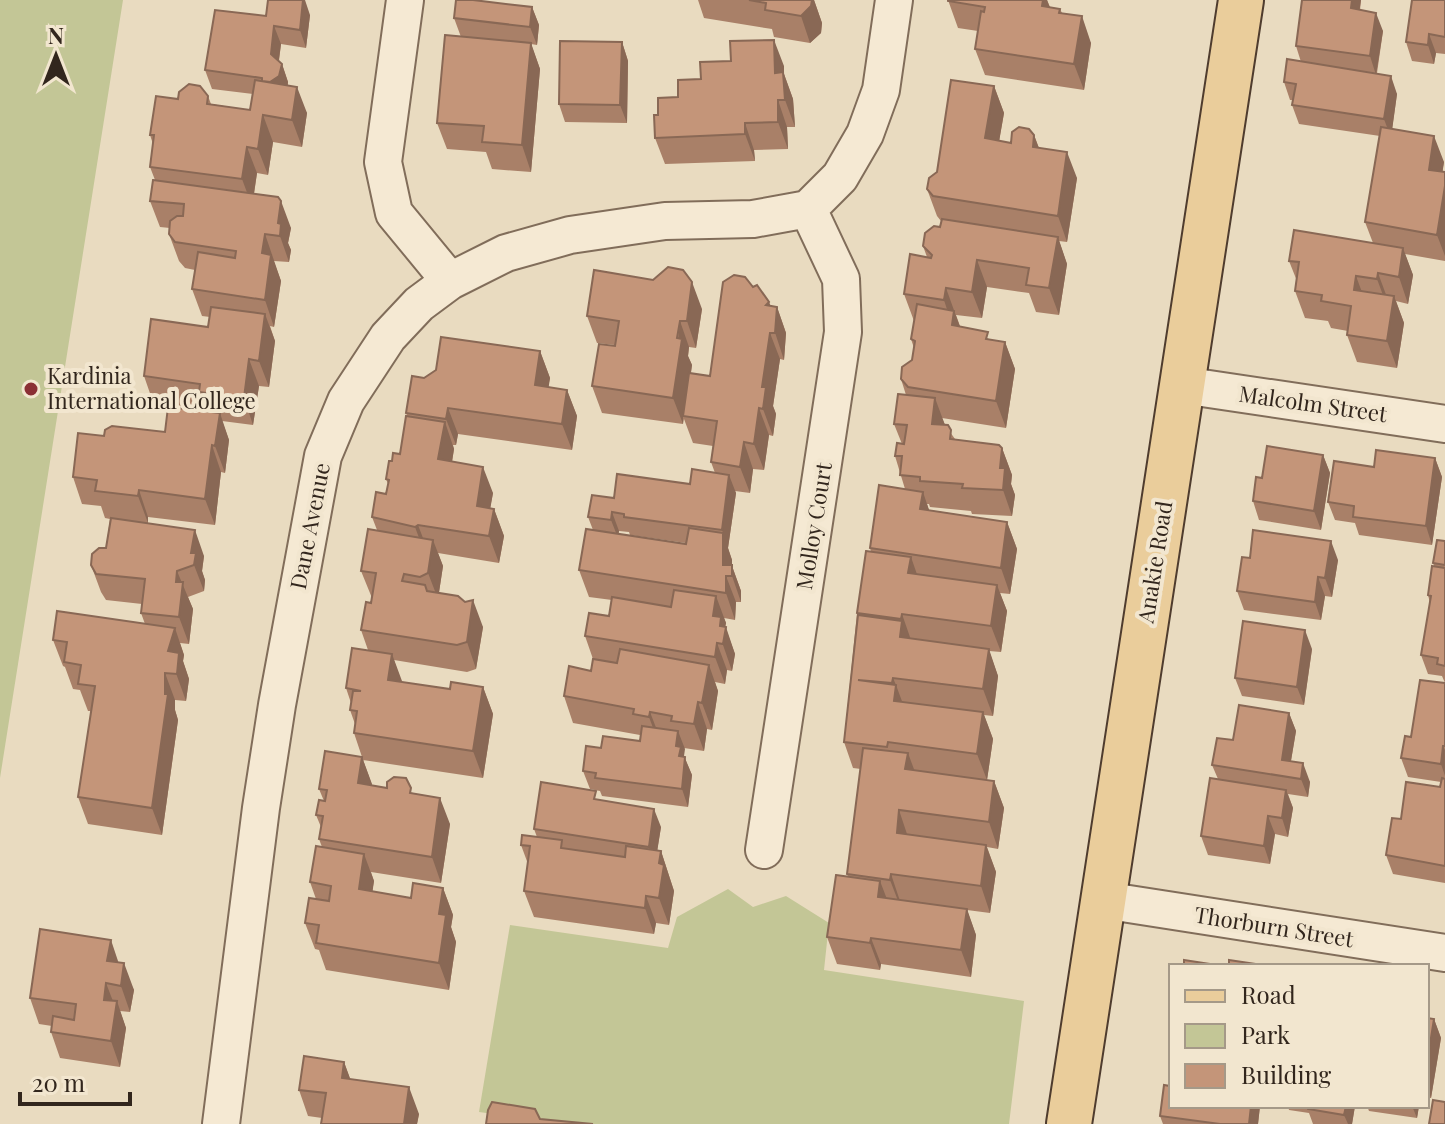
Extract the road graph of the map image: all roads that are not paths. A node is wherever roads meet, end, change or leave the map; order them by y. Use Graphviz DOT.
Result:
graph roads {
  1 [pos="405,0"];
  2 [pos="894,0"];
  3 [pos="1241,0"];
  4 [pos="808,209"];
  5 [pos="450,281"];
  6 [pos="1182,385"];
  7 [pos="1445,424"];
  8 [pos="764,850"];
  9 [pos="1103,900"];
  10 [pos="1445,953"];
  11 [pos="221,1124"];
  12 [pos="1069,1124"];
  1 -- 5 [label="street"];
  2 -- 4 [label="street"];
  3 -- 6 [label="main road, Anakie Road"];
  4 -- 5 [label="street, Dane Avenue"];
  4 -- 8 [label="street, Molloy Court"];
  5 -- 11 [label="street, Dane Avenue"];
  6 -- 7 [label="street, Malcolm Street"];
  6 -- 9 [label="main road, Anakie Road"];
  9 -- 10 [label="street, Thorburn Street"];
  9 -- 12 [label="main road, Anakie Road"];
}
